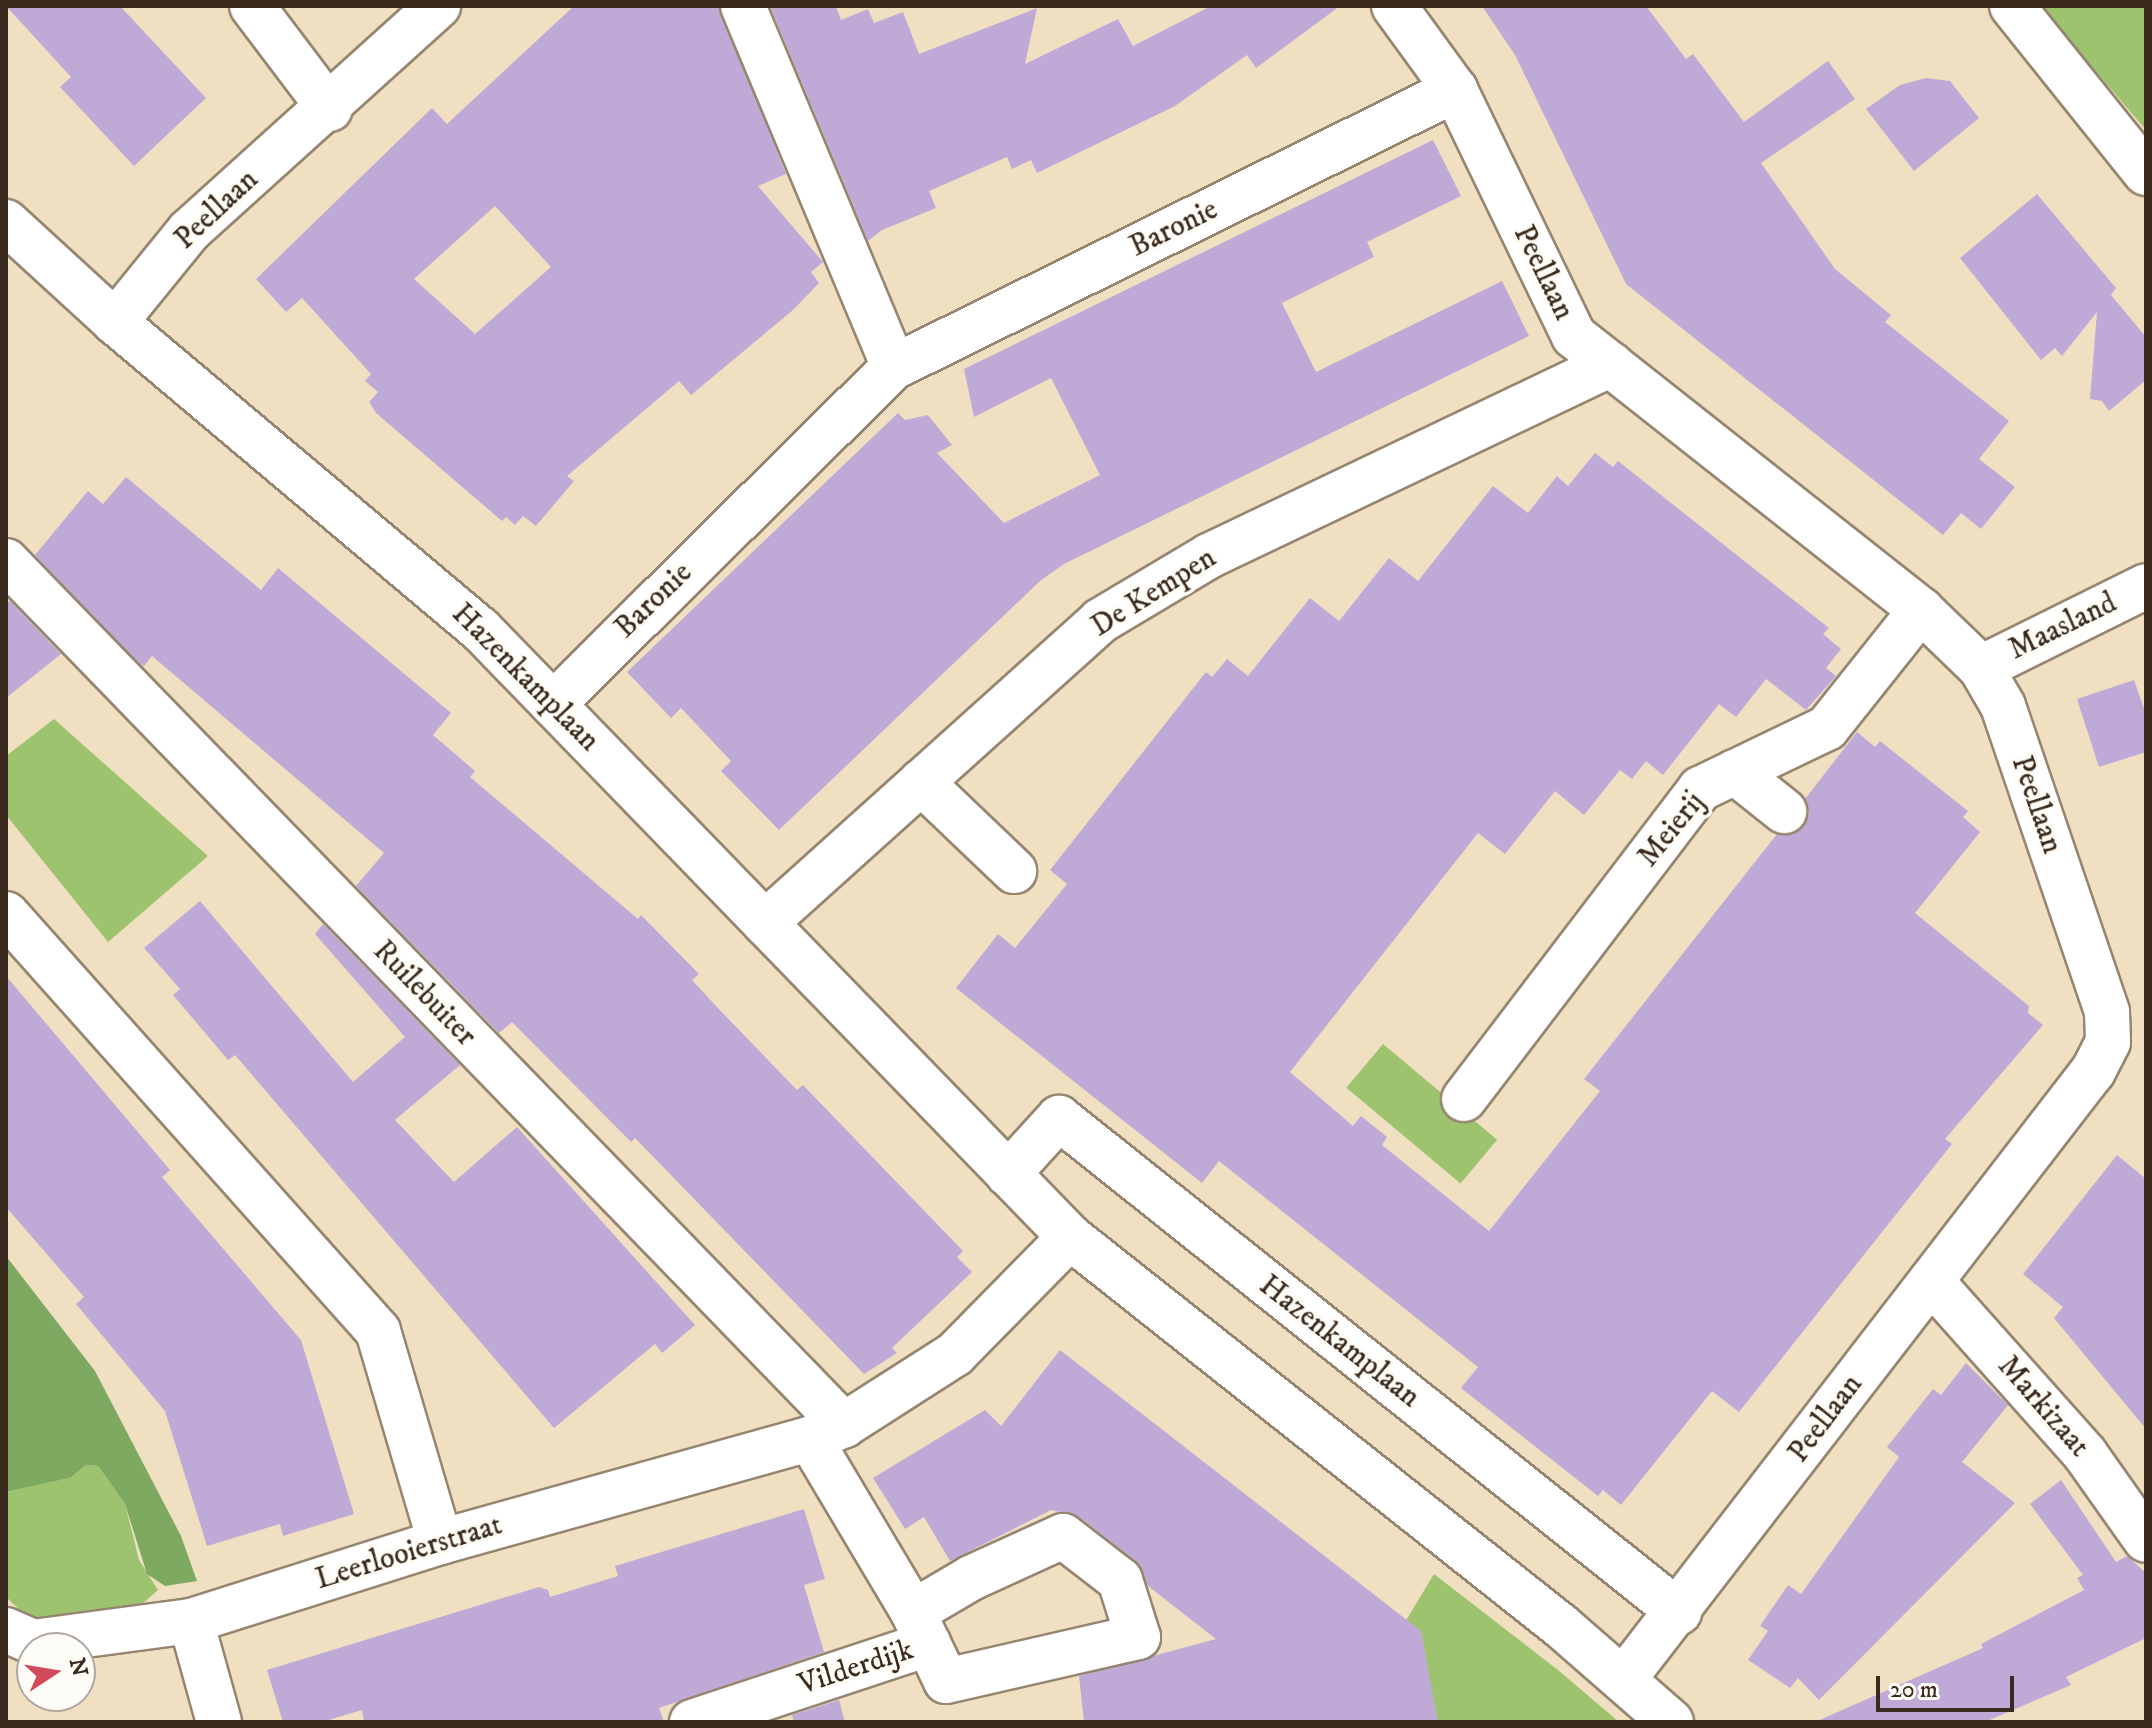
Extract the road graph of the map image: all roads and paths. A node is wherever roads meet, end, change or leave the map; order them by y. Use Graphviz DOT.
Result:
graph roads {
  1 [pos="252,6"];
  2 [pos="438,6"];
  3 [pos="743,6"];
  4 [pos="1394,6"];
  5 [pos="2012,6"];
  6 [pos="1455,90"];
  7 [pos="330,109"];
  8 [pos="2146,173"];
  9 [pos="6,222"];
  10 [pos="115,322"];
  11 [pos="1611,364"];
  12 [pos="894,367"];
  13 [pos="6,561"];
  14 [pos="2146,586"];
  15 [pos="1921,610"];
  16 [pos="1981,668"];
  17 [pos="553,704"];
  18 [pos="1735,772"];
  19 [pos="921,782"];
  20 [pos="1784,811"];
  21 [pos="1014,871"];
  22 [pos="6,914"];
  23 [pos="765,923"];
  24 [pos="1464,1099"];
  25 [pos="1008,1174"];
  26 [pos="1070,1237"];
  27 [pos="1931,1281"];
  28 [pos="827,1432"];
  29 [pos="2146,1540"];
  30 [pos="440,1542"];
  31 [pos="1679,1612"];
  32 [pos="191,1621"];
  33 [pos="6,1630"];
  34 [pos="1623,1680"];
  35 [pos="219,1722"];
  36 [pos="692,1722"];
  37 [pos="1671,1722"];
  1 -- 7 [label="street"];
  2 -- 7 [label="street, Peellaan"];
  3 -- 12 [label="street"];
  4 -- 6 [label="street, Peellaan"];
  5 -- 8 [label="street"];
  6 -- 11 [label="street, Peellaan"];
  6 -- 12 [label="street, Baronie"];
  7 -- 10 [label="street, Peellaan"];
  9 -- 10 [label="street, Hazenkamplaan"];
  10 -- 17 [label="street, Hazenkamplaan"];
  11 -- 15 [label="street, Peellaan"];
  11 -- 19 [label="street, De Kempen"];
  12 -- 17 [label="street, Baronie"];
  13 -- 28 [label="street, Ruilebuiter"];
  14 -- 16 [label="street, Maasland"];
  15 -- 16 [label="street, Peellaan"];
  15 -- 18 [label="street, Meierij"];
  16 -- 27 [label="street, Peellaan"];
  17 -- 23 [label="street, Hazenkamplaan"];
  18 -- 20 [label="street"];
  18 -- 24 [label="street, Meierij"];
  19 -- 21 [label="street"];
  19 -- 23 [label="street, De Kempen"];
  22 -- 30 [label="street"];
  23 -- 25 [label="street, Hazenkamplaan"];
  25 -- 26 [label="street, Hazenkamplaan"];
  25 -- 31 [label="street, Hazenkamplaan"];
  26 -- 28 [label="street, Leerlooierstraat"];
  26 -- 34 [label="street, Hazenkamplaan"];
  27 -- 29 [label="street, Markizaat"];
  27 -- 31 [label="street, Peellaan"];
  28 -- 30 [label="street, Leerlooierstraat"];
  28 -- 36 [label="street, Vilderdijk"];
  30 -- 32 [label="street, Leerlooierstraat"];
  31 -- 34 [label="street, Peellaan"];
  32 -- 33 [label="street, Leerlooierstraat"];
  32 -- 35 [label="street"];
  34 -- 37 [label="street, Hazenkamplaan"];
}
